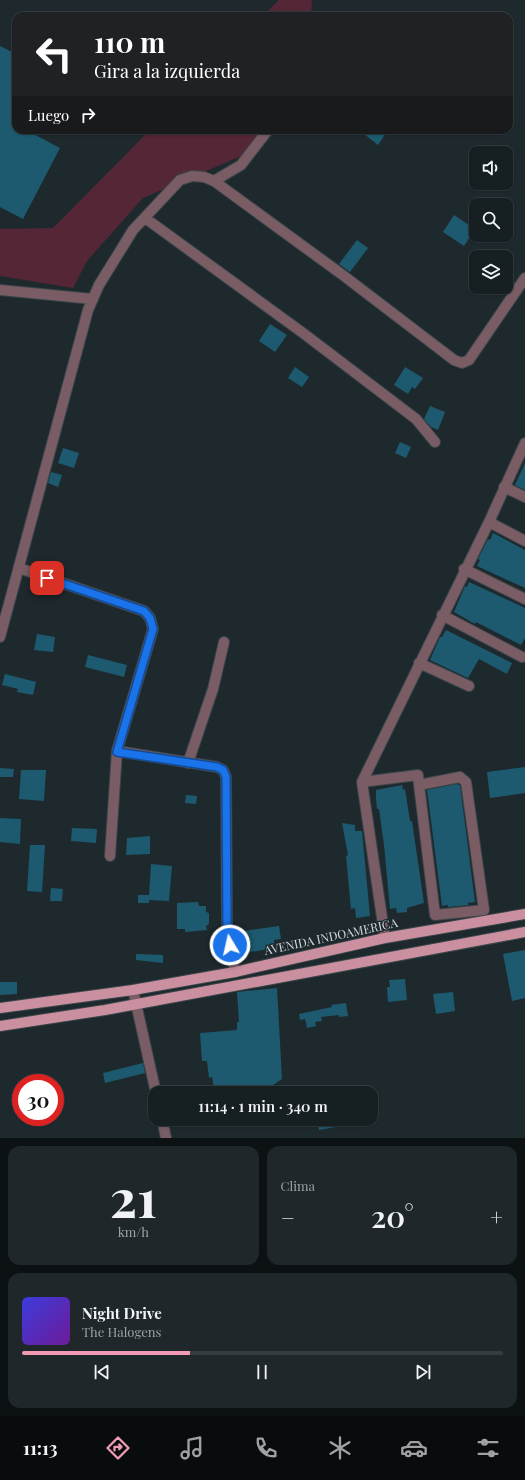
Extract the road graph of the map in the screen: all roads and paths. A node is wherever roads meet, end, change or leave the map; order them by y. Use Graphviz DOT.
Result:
graph roads {
  1 [pos="265,134"];
  2 [pos="214,181"];
  3 [pos="145,218"];
  4 [pos="525,278"];
  5 [pos="0,290"];
  6 [pos="93,299"];
  7 [pos="435,442"];
  8 [pos="525,444"];
  9 [pos="504,487"];
  10 [pos="525,497"];
  11 [pos="489,522"];
  12 [pos="525,541"];
  13 [pos="19,568"];
  14 [pos="464,569"];
  15 [pos="525,599"];
  16 [pos="442,615"];
  17 [pos="0,637"];
  18 [pos="224,642"];
  19 [pos="522,657"];
  20 [pos="419,663"];
  21 [pos="469,686"];
  22 [pos="117,752"];
  23 [pos="188,763"];
  24 [pos="362,782"];
  25 [pos="419,785"];
  26 [pos="110,856"];
  27 [pos="525,914"];
  28 [pos="525,932"];
  29 [pos="385,938"];
  30 [pos="235,972"];
  31 [pos="133,990"];
  32 [pos="120,992"];
  33 [pos="135,1003"];
  34 [pos="123,1006"];
  35 [pos="0,1008"];
  36 [pos="0,1026"];
  37 [pos="154,1086"];
  38 [pos="163,1126"];
  39 [pos="166,1138"];
  1 -- 2 [label="street"];
  2 -- 3 [label="street"];
  2 -- 4 [label="street"];
  3 -- 6 [label="street"];
  3 -- 7 [label="street"];
  5 -- 6 [label="street"];
  6 -- 13 [label="street"];
  8 -- 9 [label="street"];
  9 -- 10 [label="street"];
  9 -- 11 [label="street"];
  11 -- 12 [label="street"];
  11 -- 14 [label="street"];
  13 -- 17 [label="street"];
  13 -- 22 [label="street"];
  14 -- 15 [label="street"];
  14 -- 16 [label="street"];
  16 -- 19 [label="street"];
  16 -- 20 [label="street"];
  18 -- 23 [label="street"];
  20 -- 21 [label="street"];
  20 -- 24 [label="street"];
  22 -- 23 [label="street"];
  22 -- 26 [label="street"];
  23 -- 30 [label="street"];
  24 -- 25 [label="street"];
  24 -- 29 [label="street"];
  25 -- 25 [label="street"];
  27 -- 29 [label="main road, AVENIDA INDOAMERICA"];
  28 -- 33 [label="main road"];
  29 -- 30 [label="main road, AVENIDA INDOAMERICA"];
  30 -- 31 [label="main road, AVENIDA INDOAMERICA"];
  31 -- 32 [label="main road, AVENIDA INDOAMERICA"];
  31 -- 33 [label="street"];
  32 -- 34 [label="main road"];
  32 -- 35 [label="main road, AVENIDA INDOAMERICA"];
  33 -- 34 [label="main road"];
  33 -- 37 [label="street"];
  34 -- 36 [label="main road"];
  38 -- 39 [label="street"];
}
